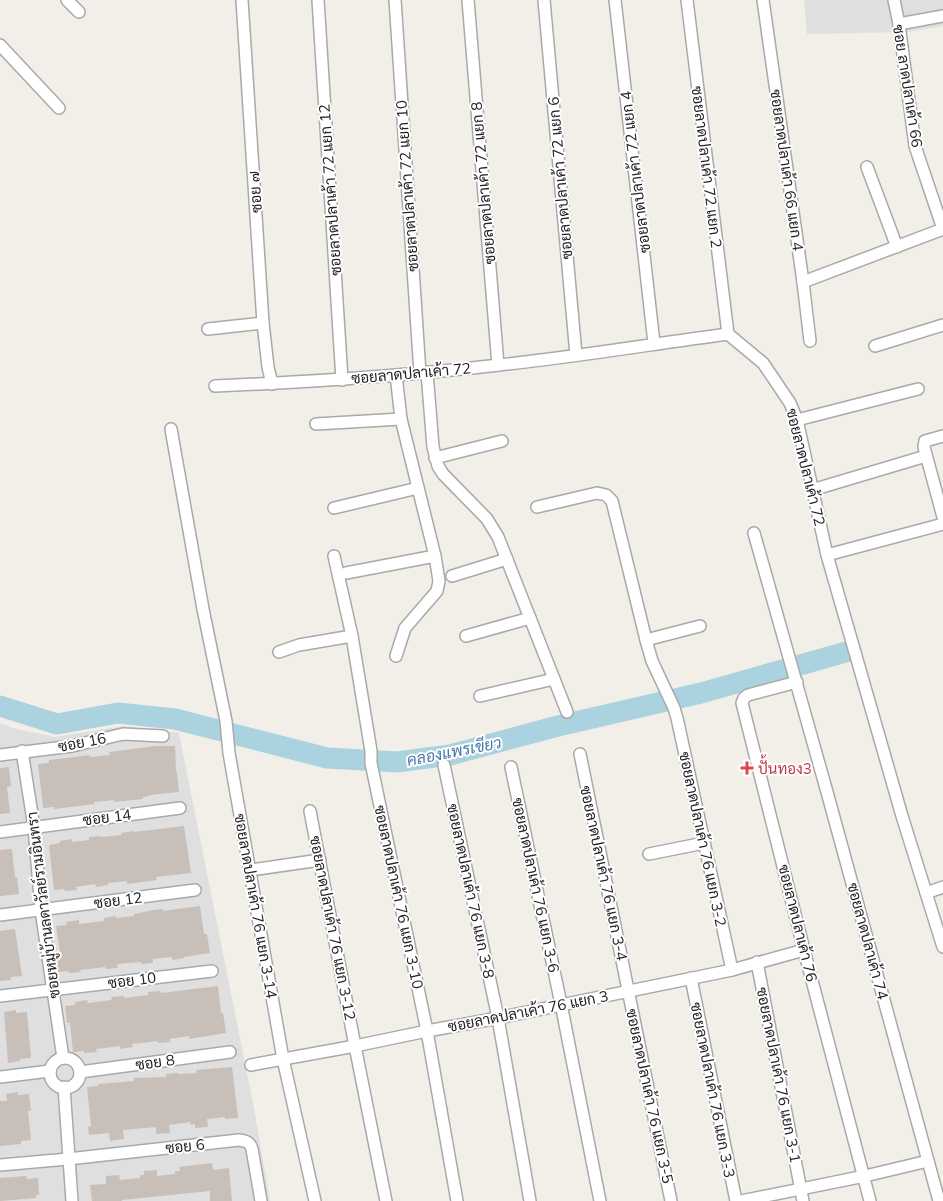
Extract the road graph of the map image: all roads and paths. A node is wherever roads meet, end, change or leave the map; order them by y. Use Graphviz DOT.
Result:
graph roads {
  1 [pos="67,0"];
  2 [pos="242,0"];
  3 [pos="318,0"];
  4 [pos="395,0"];
  5 [pos="468,0"];
  6 [pos="544,0"];
  7 [pos="615,0"];
  8 [pos="686,0"];
  9 [pos="763,0"];
  10 [pos="894,0"];
  11 [pos="79,12"];
  12 [pos="943,16"];
  13 [pos="898,24"];
  14 [pos="0,45"];
  15 [pos="59,108"];
  16 [pos="867,167"];
  17 [pos="942,230"];
  18 [pos="897,246"];
  19 [pos="803,282"];
  20 [pos="263,323"];
  21 [pos="943,325"];
  22 [pos="208,329"];
  23 [pos="728,334"];
  24 [pos="810,340"];
  25 [pos="654,343"];
  26 [pos="875,346"];
  27 [pos="576,355"];
  28 [pos="498,365"];
  29 [pos="424,372"];
  30 [pos="396,375"];
  31 [pos="342,380"];
  32 [pos="272,384"];
  33 [pos="215,386"];
  34 [pos="918,389"];
  35 [pos="401,419"];
  36 [pos="797,420"];
  37 [pos="316,424"];
  38 [pos="171,429"];
  39 [pos="943,436"];
  40 [pos="502,440"];
  41 [pos="926,456"];
  42 [pos="435,458"];
  43 [pos="418,488"];
  44 [pos="812,490"];
  45 [pos="941,500"];
  46 [pos="537,507"];
  47 [pos="334,508"];
  48 [pos="943,517"];
  49 [pos="943,524"];
  50 [pos="754,533"];
  51 [pos="827,555"];
  52 [pos="334,556"];
  53 [pos="435,556"];
  54 [pos="507,559"];
  55 [pos="346,573"];
  56 [pos="452,576"];
  57 [pos="530,618"];
  58 [pos="700,626"];
  59 [pos="352,636"];
  60 [pos="466,636"];
  61 [pos="646,640"];
  62 [pos="279,652"];
  63 [pos="396,656"];
  64 [pos="554,679"];
  65 [pos="797,682"];
  66 [pos="480,696"];
  67 [pos="567,712"];
  68 [pos="163,736"];
  69 [pos="22,752"];
  70 [pos="580,754"];
  71 [pos="0,755"];
  72 [pos="444,765"];
  73 [pos="511,767"];
  74 [pos="180,808"];
  75 [pos="310,810"];
  76 [pos="34,827"];
  77 [pos="0,832"];
  78 [pos="704,843"];
  79 [pos="649,854"];
  80 [pos="320,860"];
  81 [pos="250,870"];
  82 [pos="943,887"];
  83 [pos="195,890"];
  84 [pos="926,893"];
  85 [pos="41,910"];
  86 [pos="0,915"];
  87 [pos="943,946"];
  88 [pos="804,950"];
  89 [pos="757,962"];
  90 [pos="212,970"];
  91 [pos="732,970"];
  92 [pos="692,978"];
  93 [pos="53,990"];
  94 [pos="628,992"];
  95 [pos="0,996"];
  96 [pos="561,1004"];
  97 [pos="498,1018"];
  98 [pos="427,1030"];
  99 [pos="355,1046"];
  100 [pos="230,1052"];
  101 [pos="63,1058"];
  102 [pos="283,1059"];
  103 [pos="251,1065"];
  104 [pos="50,1071"];
  105 [pos="80,1072"];
  106 [pos="0,1077"];
  107 [pos="64,1087"];
  108 [pos="68,1159"];
  109 [pos="928,1161"];
  110 [pos="0,1165"];
  111 [pos="864,1176"];
  112 [pos="801,1189"];
  113 [pos="260,1197"];
  114 [pos="72,1201"];
  115 [pos="314,1201"];
  116 [pos="386,1201"];
  117 [pos="457,1201"];
  118 [pos="530,1201"];
  119 [pos="600,1201"];
  120 [pos="671,1201"];
  121 [pos="736,1201"];
  122 [pos="741,1201"];
  123 [pos="803,1201"];
  124 [pos="870,1201"];
  125 [pos="940,1201"];
  1 -- 11 [label="street"];
  2 -- 20 [label="street, ซอย ๗"];
  3 -- 31 [label="street, ซอยลาดปลาเค้า 72 แยก 12"];
  4 -- 29 [label="street, ซอยลาดปลาเค้า 72 แยก 10"];
  5 -- 28 [label="street, ซอยลาดปลาเค้า 72 แยก 8"];
  6 -- 27 [label="street, ซอยลาดปลาเค้า 72 แยก 6"];
  7 -- 25 [label="street, ซอยลาดปลาเค้า 72 แยก 4"];
  8 -- 23 [label="street, ซอยลาดปลาเค้า 72 แยก 2"];
  9 -- 19 [label="street, ซอยลาดปลาเค้า 66 แยก 4"];
  10 -- 13 [label="street, ซอย ลาดปลาเค้า 66"];
  12 -- 13 [label="street"];
  13 -- 17 [label="street, ซอย ลาดปลาเค้า 66"];
  14 -- 15 [label="street"];
  16 -- 18 [label="street"];
  17 -- 18 [label="street, ซอย ลาดปลาเค้า 66"];
  18 -- 19 [label="street, ซอย ลาดปลาเค้า 66"];
  19 -- 24 [label="street, ซอยลาดปลาเค้า 66 แยก 4"];
  20 -- 22 [label="street"];
  20 -- 32 [label="street, ซอย ๗"];
  21 -- 26 [label="street"];
  23 -- 25 [label="street, ซอยลาดปลาเค้า 72"];
  23 -- 36 [label="street, ซอยลาดปลาเค้า 72"];
  25 -- 27 [label="street, ซอยลาดปลาเค้า 72"];
  27 -- 28 [label="street, ซอยลาดปลาเค้า 72"];
  28 -- 29 [label="street, ซอยลาดปลาเค้า 72"];
  29 -- 30 [label="street, ซอยลาดปลาเค้า 72"];
  29 -- 42 [label="street, ซอยลาดปลาเค้า 72 แยก 10"];
  30 -- 31 [label="street, ซอยลาดปลาเค้า 72"];
  30 -- 35 [label="street"];
  31 -- 32 [label="street, ซอยลาดปลาเค้า 72"];
  32 -- 33 [label="street, ซอยลาดปลาเค้า 72"];
  34 -- 36 [label="street"];
  35 -- 37 [label="street"];
  35 -- 43 [label="street"];
  36 -- 44 [label="street, ซอยลาดปลาเค้า 72"];
  38 -- 81 [label="street, ซอยลาดปลาเค้า 76 แยก 3-14"];
  39 -- 41 [label="street"];
  40 -- 42 [label="street"];
  41 -- 44 [label="street"];
  41 -- 45 [label="street"];
  42 -- 54 [label="street"];
  43 -- 47 [label="street"];
  43 -- 53 [label="street"];
  44 -- 51 [label="street, ซอยลาดปลาเค้า 72"];
  45 -- 48 [label="street"];
  46 -- 61 [label="street, ซอยลาดปลาเค้า 76 แยก 3-2"];
  49 -- 51 [label="street"];
  50 -- 65 [label="street, ซอยลาดปลาเค้า 74"];
  51 -- 84 [label="street, ซอยลาดปลาเค้า 72"];
  52 -- 59 [label="street, ซอยลาดปลาเค้า 76 แยก 3-10"];
  53 -- 55 [label="street"];
  53 -- 63 [label="street"];
  54 -- 56 [label="street"];
  54 -- 57 [label="street"];
  57 -- 60 [label="street"];
  57 -- 64 [label="street"];
  58 -- 61 [label="street"];
  59 -- 62 [label="street"];
  59 -- 98 [label="street, ซอยลาดปลาเค้า 76 แยก 3-10"];
  61 -- 78 [label="street, ซอยลาดปลาเค้า 76 แยก 3-2"];
  64 -- 66 [label="street"];
  64 -- 67 [label="street"];
  65 -- 88 [label="street, ซอยลาดปลาเค้า 76"];
  65 -- 109 [label="street, ซอยลาดปลาเค้า 74"];
  68 -- 69 [label="street, ซอย 16"];
  69 -- 71 [label="street, ซอย 16"];
  69 -- 76 [label="street, ซอยหมู่บ้านลดาวัลย์รามอินทรา"];
  70 -- 94 [label="street, ซอยลาดปลาเค้า 76 แยก 3-4"];
  72 -- 97 [label="street, ซอยลาดปลาเค้า 76 แยก 3-8"];
  73 -- 96 [label="street, ซอยลาดปลาเค้า 76 แยก 3-6"];
  74 -- 76 [label="street, ซอย 14"];
  75 -- 80 [label="street, ซอยลาดปลาเค้า 76 แยก 3-12"];
  76 -- 77 [label="street, ซอย 14"];
  76 -- 85 [label="street, ซอยหมู่บ้านลดาวัลย์รามอินทรา"];
  78 -- 79 [label="street"];
  78 -- 91 [label="street, ซอยลาดปลาเค้า 76 แยก 3-2"];
  80 -- 81 [label="street"];
  80 -- 99 [label="street, ซอยลาดปลาเค้า 76 แยก 3-12"];
  81 -- 102 [label="street, ซอยลาดปลาเค้า 76 แยก 3-14"];
  82 -- 84 [label="street"];
  83 -- 85 [label="street, ซอย 12"];
  84 -- 87 [label="street, ซอยลาดปลาเค้า 72"];
  85 -- 86 [label="street, ซอย 12"];
  85 -- 93 [label="street, ซอยหมู่บ้านลดาวัลย์รามอินทรา"];
  88 -- 89 [label="street, ซอยลาดปลาเค้า 76 แยก 3"];
  88 -- 111 [label="street, ซอยลาดปลาเค้า 76"];
  89 -- 91 [label="street, ซอยลาดปลาเค้า 76 แยก 3"];
  89 -- 112 [label="street, ซอยลาดปลาเค้า 76 แยก 3-1"];
  90 -- 93 [label="street, ซอย 10"];
  91 -- 92 [label="street, ซอยลาดปลาเค้า 76 แยก 3"];
  92 -- 94 [label="street, ซอยลาดปลาเค้า 76 แยก 3"];
  92 -- 121 [label="street, ซอยลาดปลาเค้า 76 แยก 3-3"];
  93 -- 95 [label="street, ซอย 10"];
  93 -- 101 [label="street, ซอยหมู่บ้านลดาวัลย์รามอินทรา"];
  94 -- 96 [label="street, ซอยลาดปลาเค้า 76 แยก 3"];
  94 -- 120 [label="street, ซอยลาดปลาเค้า 76 แยก 3-5"];
  96 -- 97 [label="street, ซอยลาดปลาเค้า 76 แยก 3"];
  96 -- 119 [label="street, ซอยลาดปลาเค้า 76 แยก 3-6"];
  97 -- 98 [label="street, ซอยลาดปลาเค้า 76 แยก 3"];
  97 -- 118 [label="street, ซอยลาดปลาเค้า 76 แยก 3-8"];
  98 -- 99 [label="street, ซอยลาดปลาเค้า 76 แยก 3"];
  98 -- 117 [label="street, ซอยลาดปลาเค้า 76 แยก 3-10"];
  99 -- 102 [label="street, ซอยลาดปลาเค้า 76 แยก 3"];
  99 -- 116 [label="street, ซอยลาดปลาเค้า 76 แยก 3-12"];
  100 -- 105 [label="street, ซอย 8"];
  101 -- 104 [label="street"];
  101 -- 105 [label="street"];
  102 -- 103 [label="street, ซอยลาดปลาเค้า 76 แยก 3"];
  102 -- 115 [label="street, ซอยลาดปลาเค้า 76 แยก 3-14"];
  104 -- 106 [label="street"];
  104 -- 107 [label="street"];
  105 -- 107 [label="street"];
  107 -- 108 [label="street"];
  108 -- 110 [label="street, ซอย 6"];
  108 -- 113 [label="street, ซอย 6"];
  108 -- 114 [label="street"];
  109 -- 111 [label="street"];
  109 -- 125 [label="street, ซอยลาดปลาเค้า 74"];
  111 -- 112 [label="street"];
  111 -- 124 [label="street, ซอยลาดปลาเค้า 76"];
  112 -- 122 [label="street"];
  112 -- 123 [label="street, ซอยลาดปลาเค้า 76 แยก 3-1"];
}
